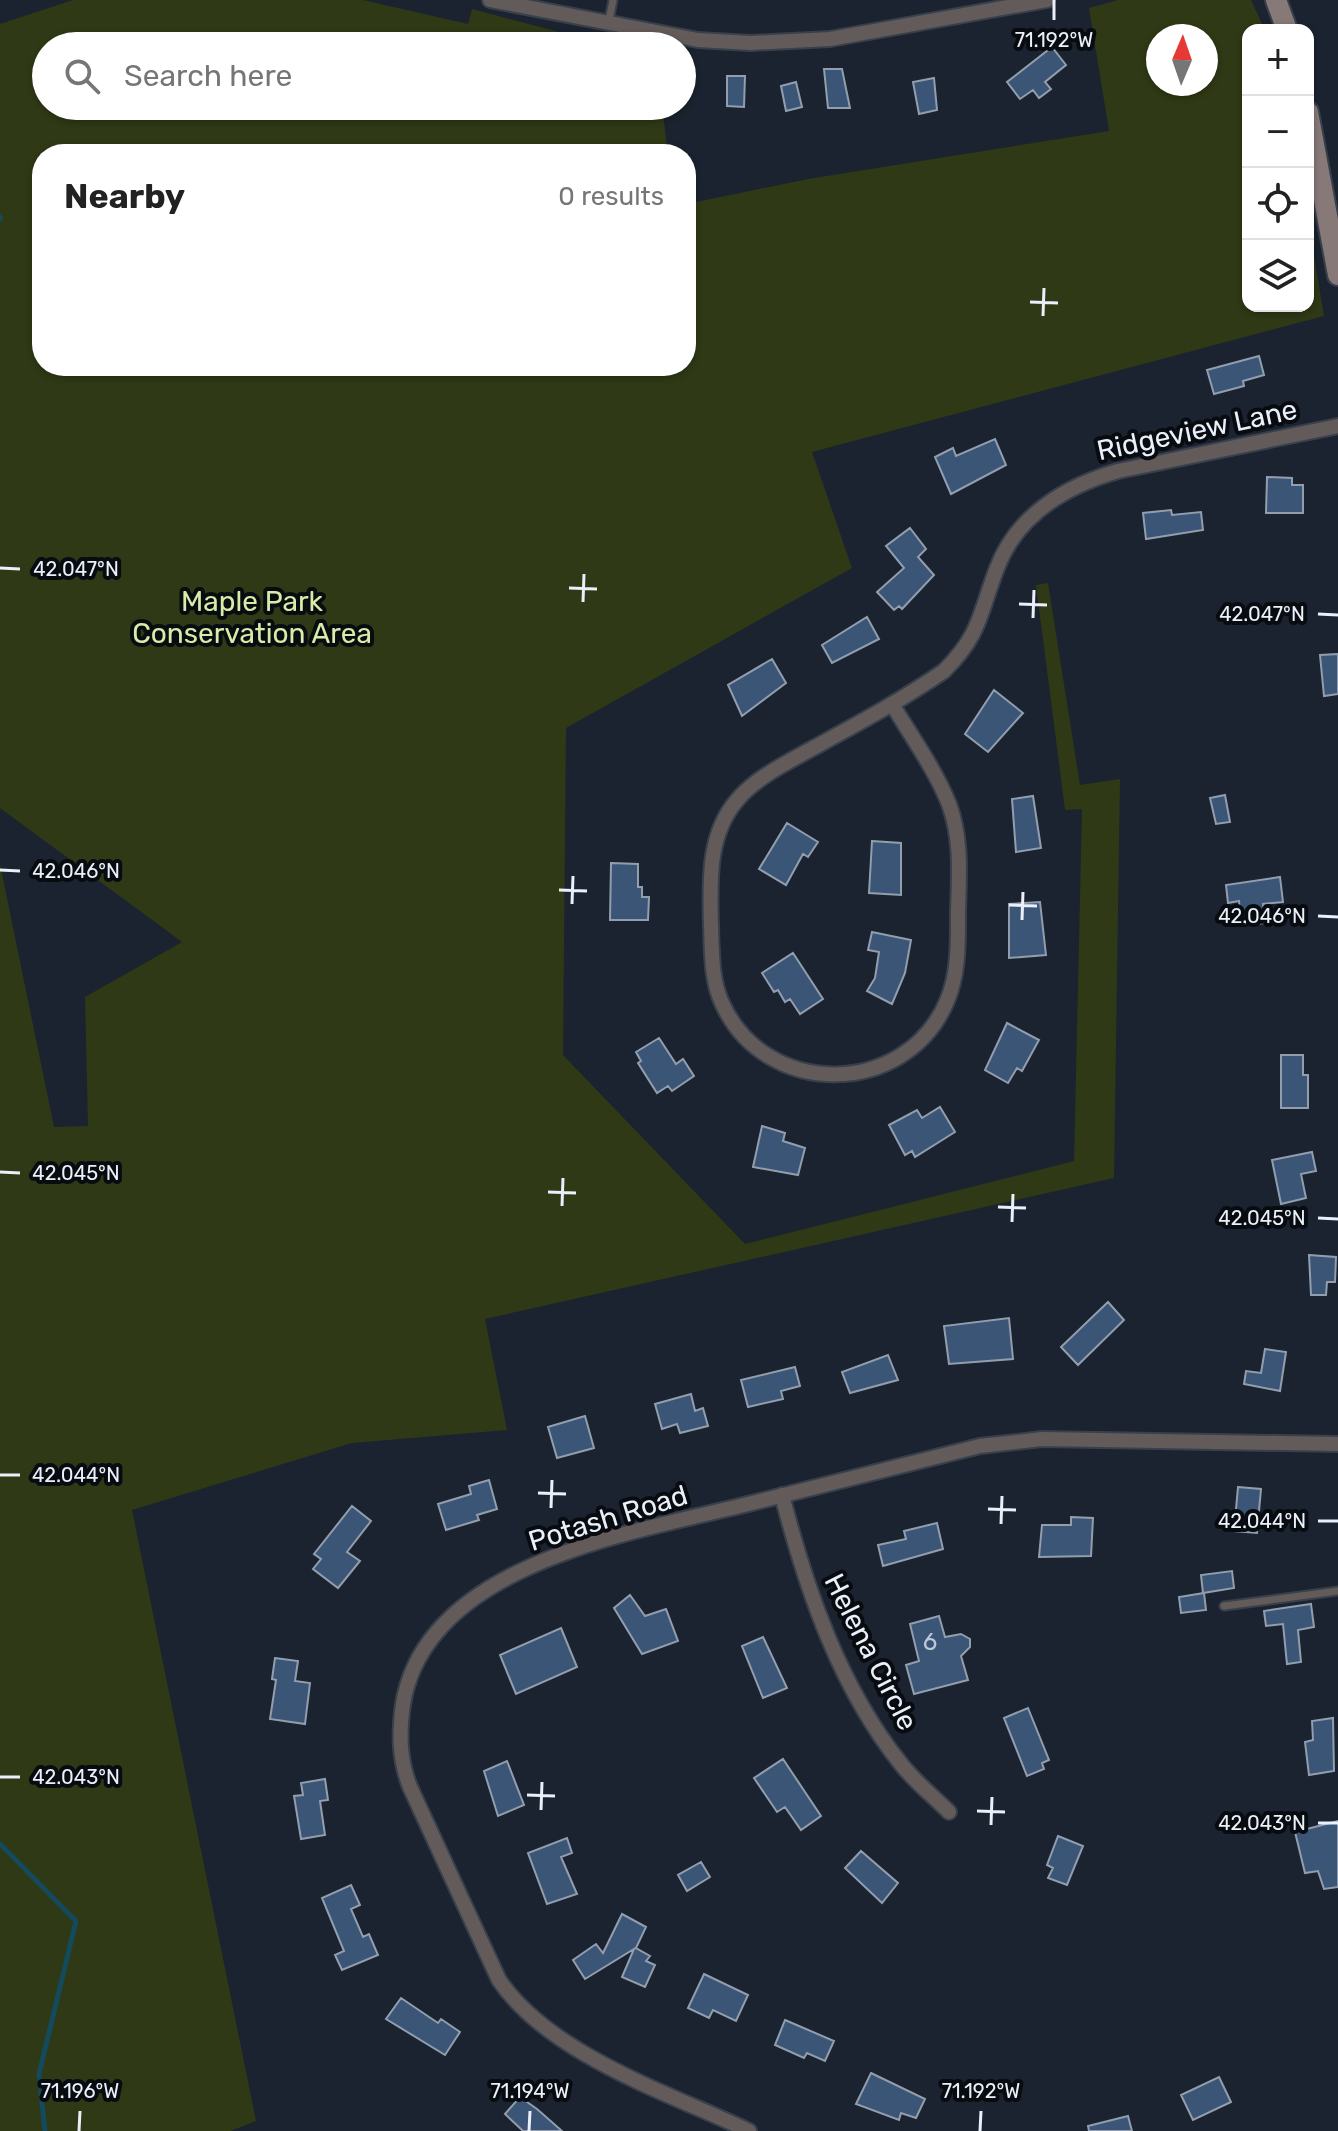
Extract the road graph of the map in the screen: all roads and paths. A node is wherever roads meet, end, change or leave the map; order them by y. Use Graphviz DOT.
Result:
graph roads {
  1 [pos="490,0"];
  2 [pos="613,0"];
  3 [pos="1047,0"];
  4 [pos="1276,0"];
  5 [pos="609,21"];
  6 [pos="1285,24"];
  7 [pos="661,32"];
  8 [pos="696,40"];
  9 [pos="1314,145"];
  10 [pos="1338,275"];
  11 [pos="1338,426"];
  12 [pos="892,704"];
  13 [pos="1338,1444"];
  14 [pos="782,1495"];
  15 [pos="1338,1591"];
  16 [pos="1224,1606"];
  17 [pos="949,1812"];
  18 [pos="749,2131"];
  1 -- 5 [label="street"];
  2 -- 5 [label="lane"];
  3 -- 8 [label="street"];
  4 -- 6 [label="street"];
  5 -- 7 [label="street"];
  9 -- 10 [label="street"];
  11 -- 12 [label="street, Ridgeview Lane"];
  12 -- 12 [label="street, Ridgeview Lane"];
  13 -- 14 [label="street, Potash Road"];
  14 -- 17 [label="street, Helena Circle"];
  14 -- 18 [label="street, Potash Road"];
  15 -- 16 [label="lane"];
}
